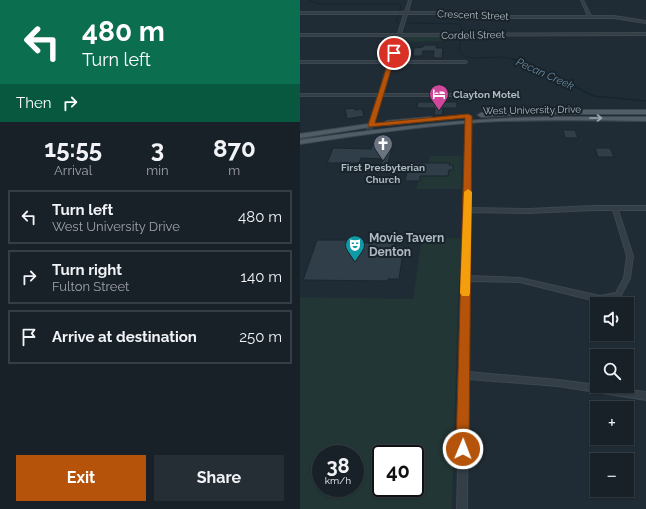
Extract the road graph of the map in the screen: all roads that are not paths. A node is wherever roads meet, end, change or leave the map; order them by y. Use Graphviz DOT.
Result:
graph roads {
  1 [pos="410,0"];
  2 [pos="582,0"];
  3 [pos="300,13"];
  4 [pos="406,13"];
  5 [pos="590,17"];
  6 [pos="646,22"];
  7 [pos="646,34"];
  8 [pos="300,35"];
  9 [pos="399,35"];
  10 [pos="300,62"];
  11 [pos="390,62"];
  12 [pos="465,62"];
  13 [pos="300,95"];
  14 [pos="380,95"];
  15 [pos="464,95"];
  16 [pos="646,112"];
  17 [pos="469,119"];
  18 [pos="646,119"];
  19 [pos="370,128"];
  20 [pos="300,136"];
  21 [pos="300,142"];
  22 [pos="615,208"];
  23 [pos="646,208"];
  24 [pos="467,210"];
  25 [pos="465,278"];
  26 [pos="464,375"];
  27 [pos="646,396"];
  28 [pos="462,509"];
  1 -- 4 [label="street"];
  2 -- 5 [label="street"];
  3 -- 4 [label="street, Crescent Street"];
  4 -- 5 [label="street, Crescent Street"];
  4 -- 9 [label="street"];
  5 -- 6 [label="street, Crescent Street"];
  7 -- 9 [label="street, Cordell Street"];
  8 -- 9 [label="street, Cordell Street"];
  9 -- 11 [label="street"];
  10 -- 11 [label="street"];
  11 -- 12 [label="street"];
  11 -- 14 [label="street"];
  13 -- 14 [label="street"];
  14 -- 15 [label="street"];
  14 -- 19 [label="street"];
  16 -- 17 [label="main road, West University Drive"];
  17 -- 18 [label="main road, West University Drive, one-way"];
  17 -- 19 [label="main road, West University Drive"];
  17 -- 24 [label="street"];
  19 -- 20 [label="main road, West University Drive"];
  19 -- 21 [label="main road, West University Drive"];
  22 -- 23 [label="street"];
  22 -- 24 [label="street"];
  22 -- 25 [label="street"];
  24 -- 25 [label="street"];
  25 -- 26 [label="street"];
  26 -- 27 [label="street"];
  26 -- 28 [label="street"];
}
